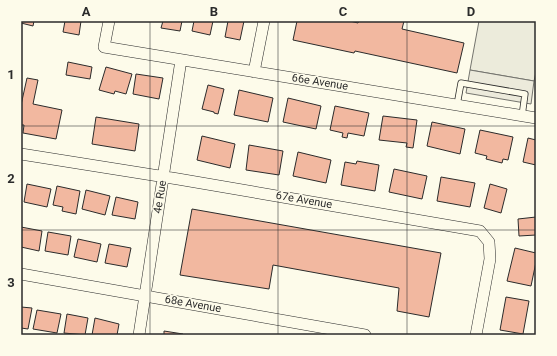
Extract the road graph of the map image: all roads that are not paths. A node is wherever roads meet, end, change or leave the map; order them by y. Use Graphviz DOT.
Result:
graph roads {
  1 [pos="108,21"];
  2 [pos="264,21"];
  3 [pos="181,60"];
  4 [pos="254,72"];
  5 [pos="457,105"];
  6 [pos="522,116"];
  7 [pos="536,118"];
  8 [pos="21,154"];
  9 [pos="163,176"];
  10 [pos="21,274"];
  11 [pos="145,296"];
  12 [pos="139,335"];
  13 [pos="365,335"];
  14 [pos="476,335"];
  1 -- 3 [label="street, 66e Avenue"];
  2 -- 4 [label="street"];
  3 -- 4 [label="street, 66e Avenue"];
  3 -- 9 [label="street, 4e Rue"];
  4 -- 5 [label="street, 66e Avenue"];
  5 -- 6 [label="street, 66e Avenue"];
  5 -- 6 [label="lane"];
  6 -- 7 [label="street, 66e Avenue"];
  8 -- 9 [label="street, 67e Avenue"];
  9 -- 11 [label="street, 4e Rue"];
  9 -- 14 [label="street, 67e Avenue"];
  10 -- 11 [label="street, 68e Avenue"];
  11 -- 12 [label="street, 4e Rue"];
  11 -- 13 [label="street, 68e Avenue"];
}
